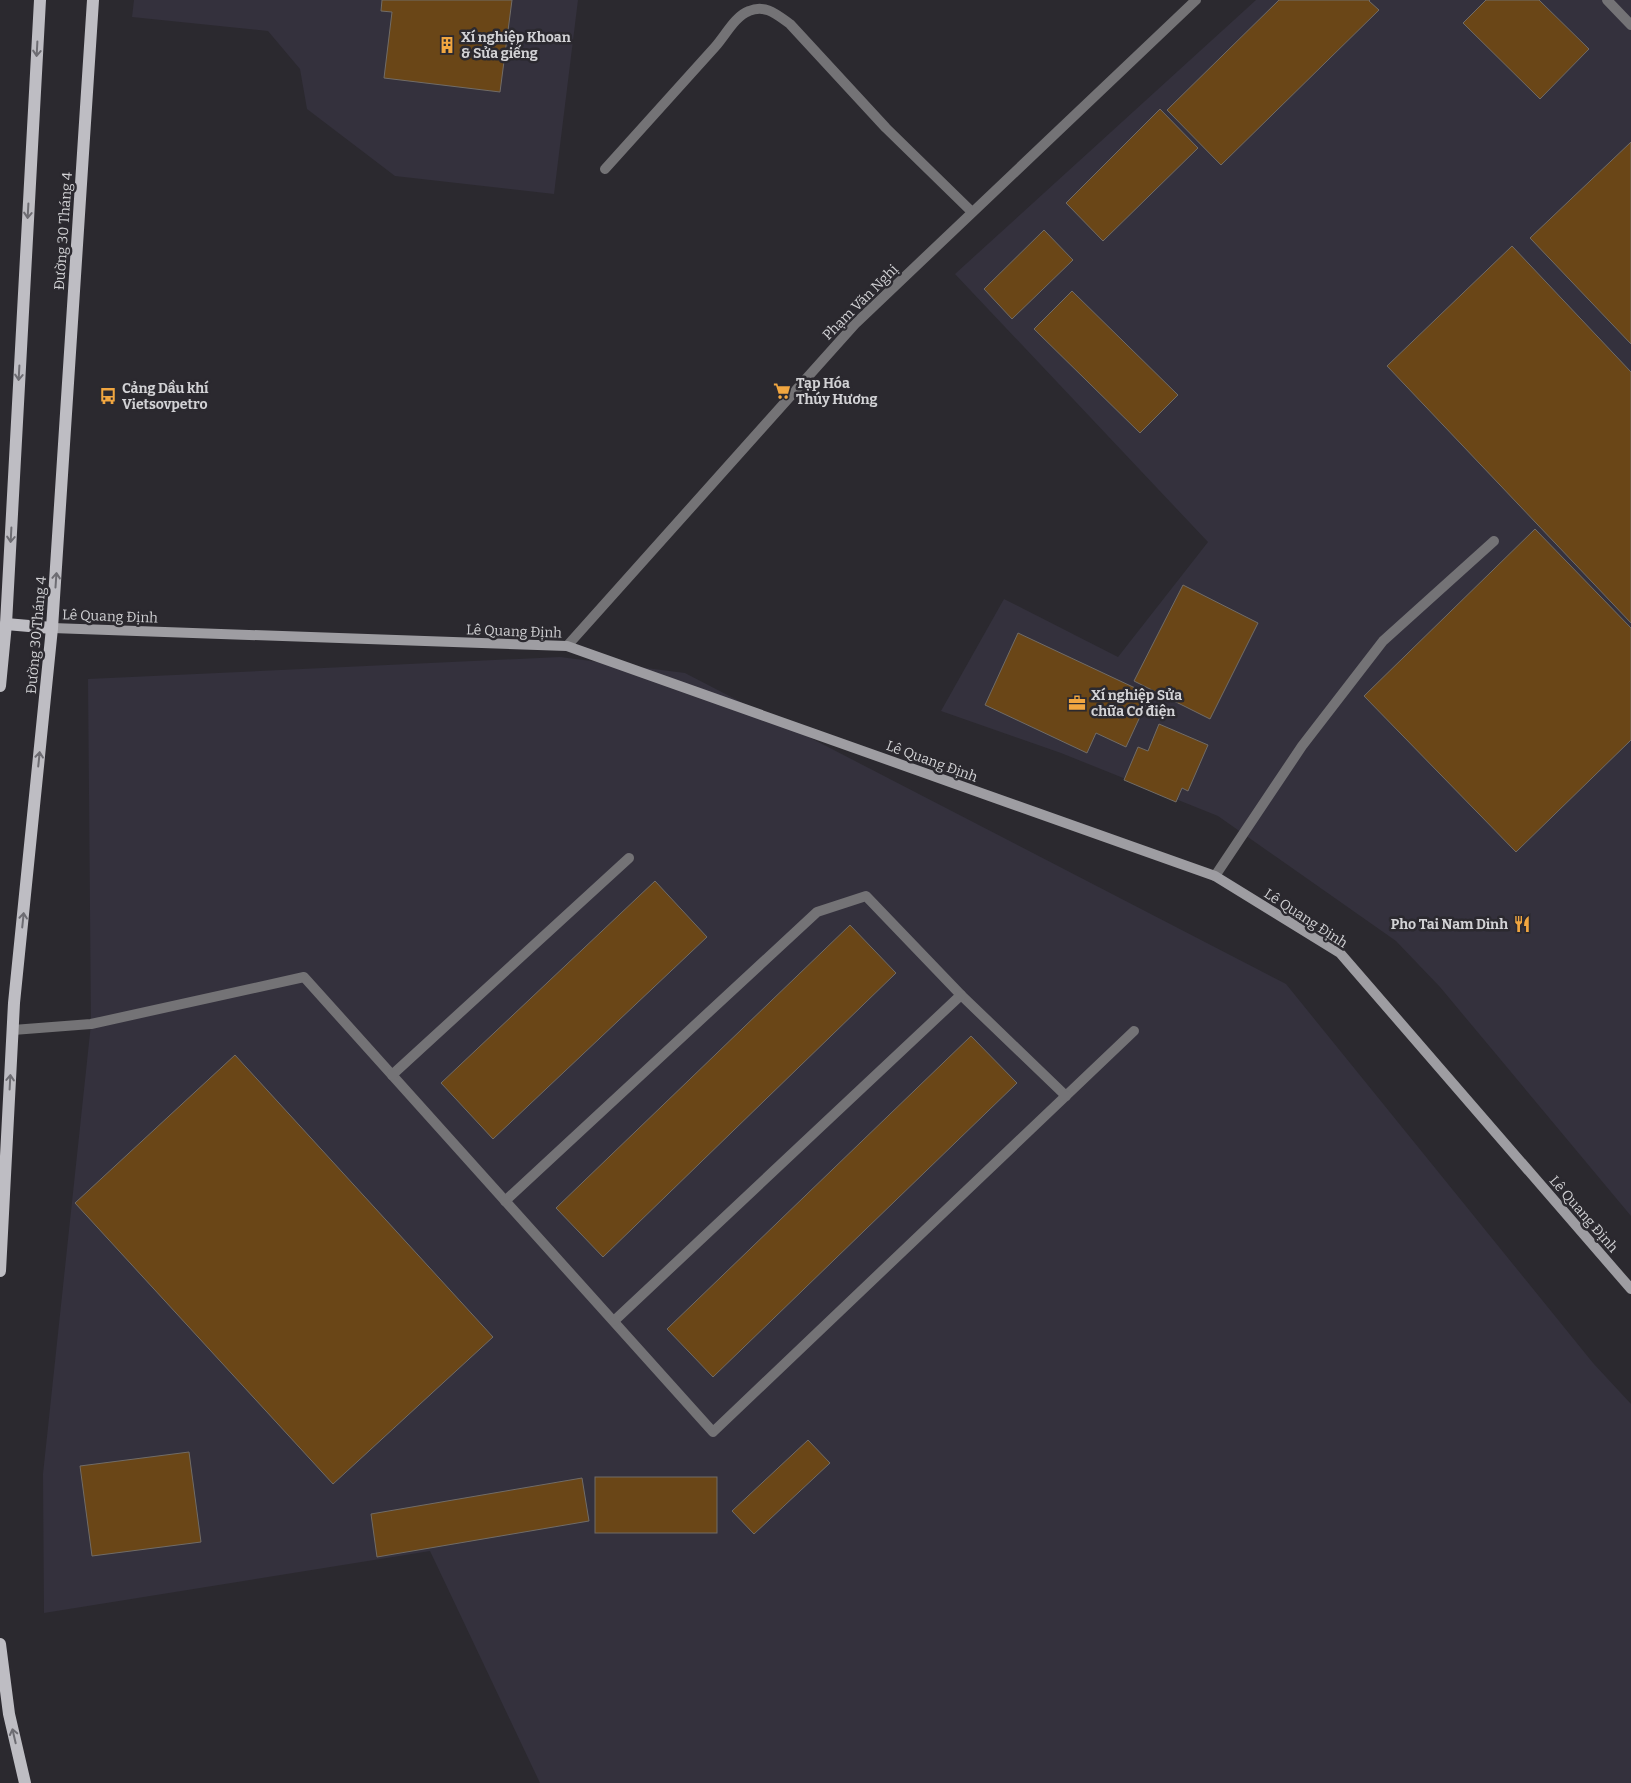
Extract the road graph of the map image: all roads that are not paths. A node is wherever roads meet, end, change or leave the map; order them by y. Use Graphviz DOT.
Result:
graph roads {
  1 [pos="40,0"];
  2 [pos="93,0"];
  3 [pos="1196,0"];
  4 [pos="1607,0"];
  5 [pos="1631,25"];
  6 [pos="606,169"];
  7 [pos="972,212"];
  8 [pos="1494,541"];
  9 [pos="3,623"];
  10 [pos="52,628"];
  11 [pos="567,646"];
  12 [pos="0,686"];
  13 [pos="629,858"];
  14 [pos="1215,876"];
  15 [pos="961,995"];
  16 [pos="6,1030"];
  17 [pos="1134,1031"];
  18 [pos="392,1075"];
  19 [pos="1066,1096"];
  20 [pos="505,1201"];
  21 [pos="0,1271"];
  22 [pos="1631,1289"];
  23 [pos="614,1321"];
  24 [pos="0,1644"];
  25 [pos="25,1783"];
  1 -- 9 [label="main road, one-way"];
  10 -- 2 [label="main road, Đường 30 Tháng 4, one-way"];
  3 -- 7 [label="street, Phạm Văn Nghị"];
  4 -- 5 [label="street"];
  6 -- 7 [label="street"];
  7 -- 11 [label="street, Phạm Văn Nghị"];
  8 -- 14 [label="street"];
  9 -- 10 [label="main road"];
  9 -- 12 [label="main road"];
  10 -- 11 [label="main road, Lê Quang Định"];
  16 -- 10 [label="main road, Đường 30 Tháng 4, one-way"];
  11 -- 14 [label="main road, Lê Quang Định"];
  13 -- 18 [label="street"];
  14 -- 22 [label="main road, Lê Quang Định"];
  15 -- 19 [label="street"];
  15 -- 20 [label="street"];
  15 -- 23 [label="street"];
  16 -- 18 [label="street"];
  21 -- 16 [label="main road, Đường 30 Tháng 4, one-way"];
  17 -- 19 [label="street"];
  18 -- 20 [label="street"];
  19 -- 23 [label="street"];
  20 -- 23 [label="street"];
  25 -- 24 [label="main road, one-way"];
}
